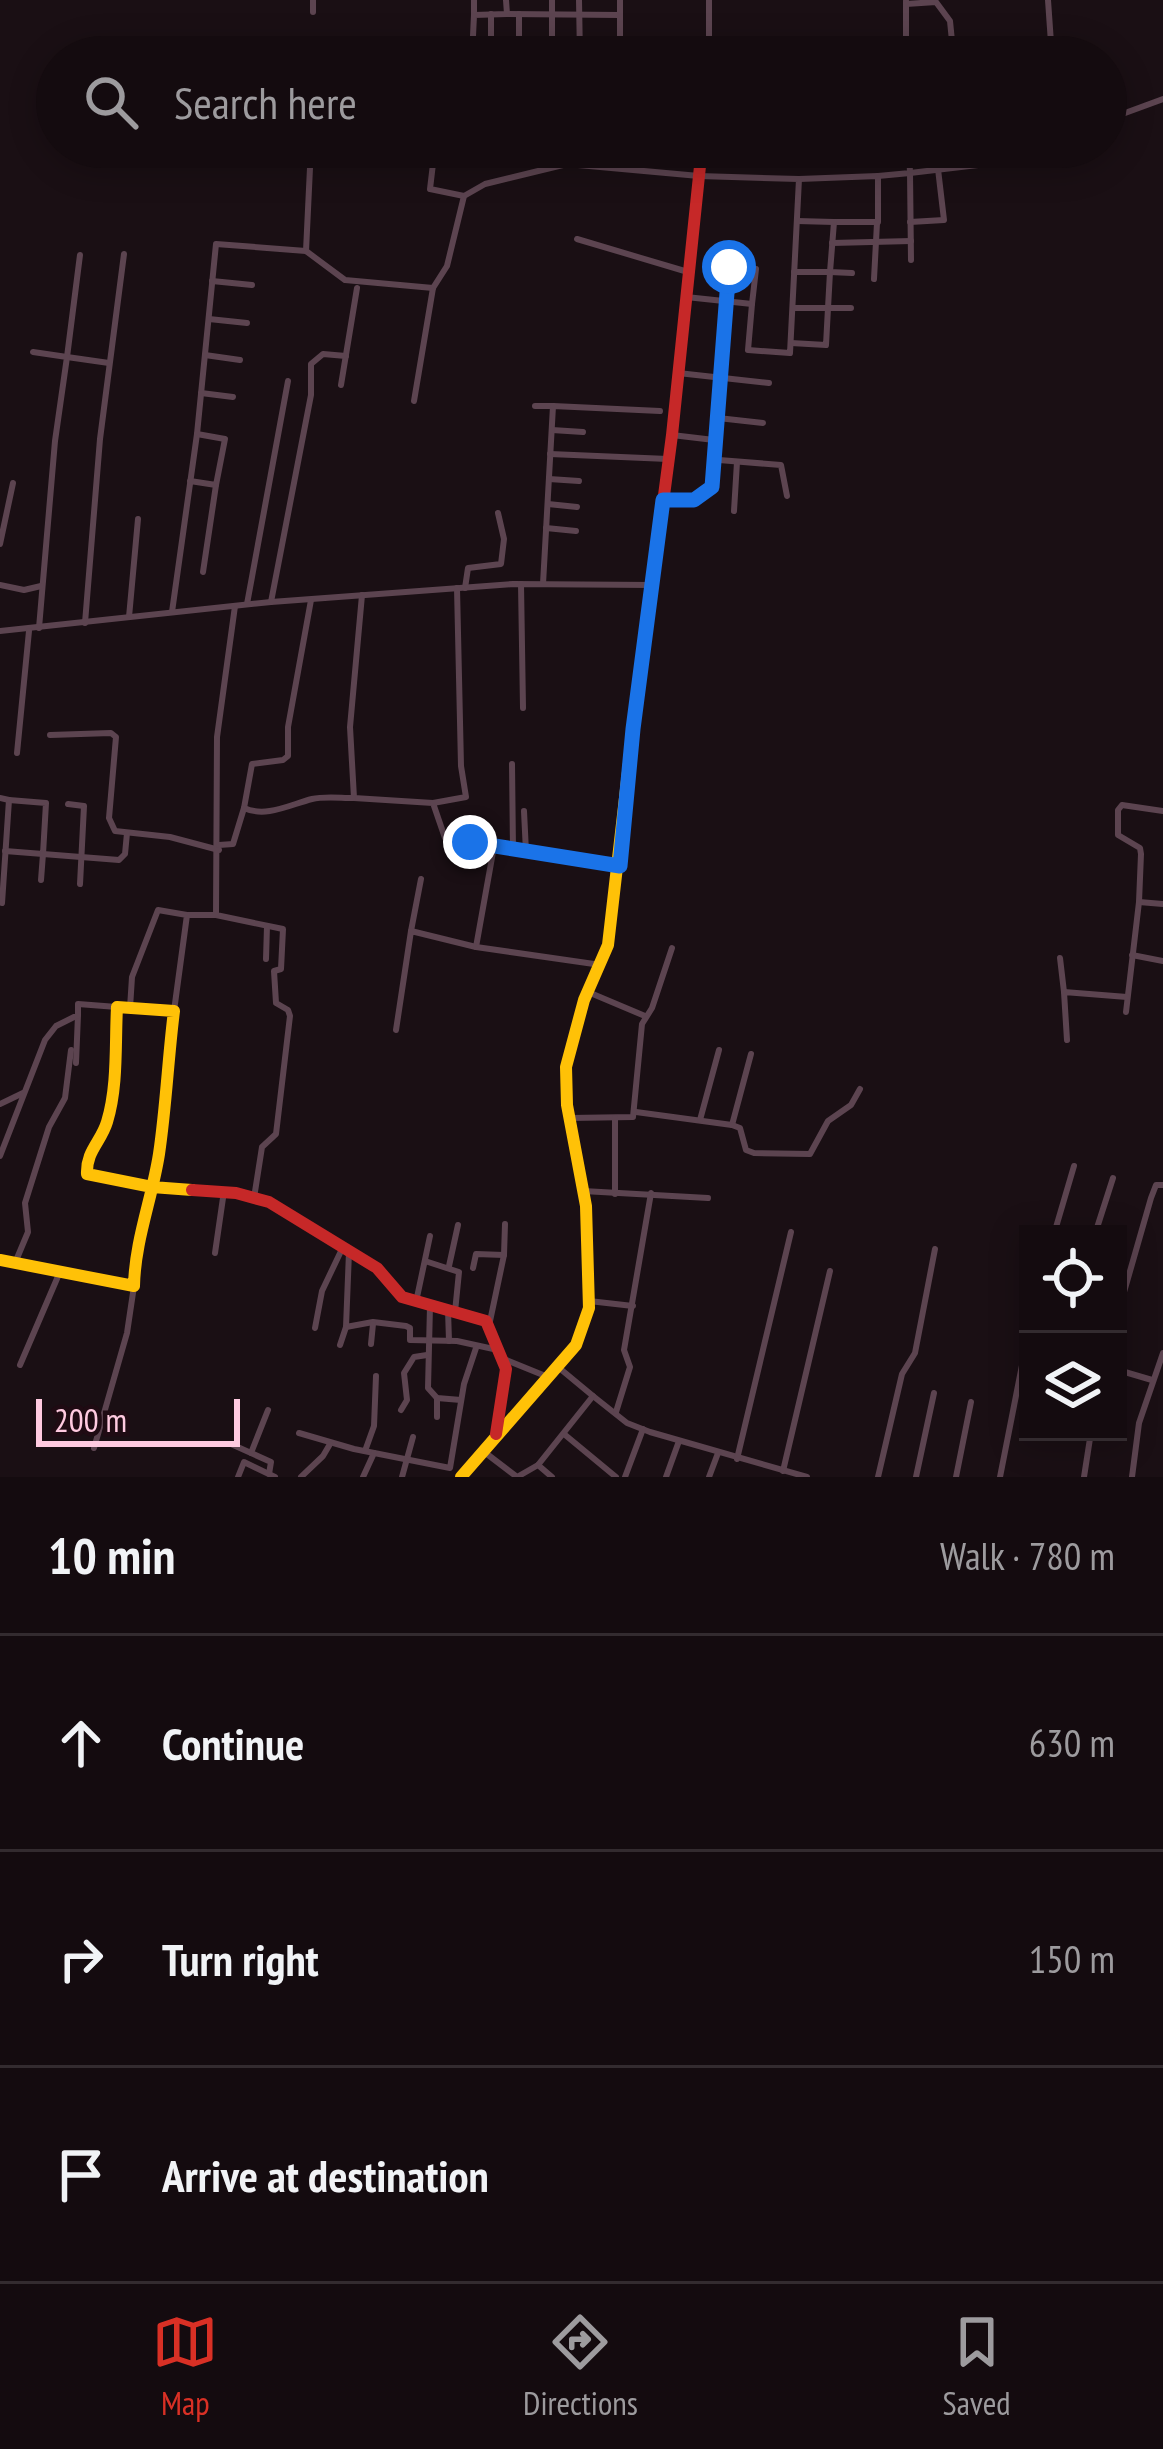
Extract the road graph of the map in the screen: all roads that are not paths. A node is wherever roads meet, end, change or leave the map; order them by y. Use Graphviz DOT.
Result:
graph roads {
  1 [pos="313,0"];
  2 [pos="474,0"];
  3 [pos="506,0"];
  4 [pos="552,0"];
  5 [pos="580,0"];
  6 [pos="620,0"];
  7 [pos="710,0"];
  8 [pos="1048,0"];
  9 [pos="906,2"];
  10 [pos="313,12"];
  11 [pos="579,13"];
  12 [pos="491,14"];
  13 [pos="507,14"];
  14 [pos="519,14"];
  15 [pos="552,14"];
  16 [pos="620,14"];
  17 [pos="474,15"];
  18 [pos="473,36"];
  19 [pos="491,36"];
  20 [pos="519,36"];
  21 [pos="552,36"];
  22 [pos="580,36"];
  23 [pos="620,36"];
  24 [pos="709,36"];
  25 [pos="906,36"];
  26 [pos="951,36"];
  27 [pos="1051,36"];
  28 [pos="1163,99"];
  29 [pos="1127,112"];
  30 [pos="310,168"];
  31 [pos="432,168"];
  32 [pos="542,168"];
  33 [pos="621,168"];
  34 [pos="700,168"];
  35 [pos="910,168"];
  36 [pos="948,168"];
  37 [pos="938,169"];
  38 [pos="910,173"];
  39 [pos="699,176"];
  40 [pos="878,176"];
  41 [pos="799,178"];
  42 [pos="464,196"];
  43 [pos="796,220"];
  44 [pos="834,222"];
  45 [pos="878,222"];
  46 [pos="910,222"];
  47 [pos="577,239"];
  48 [pos="910,241"];
  49 [pos="876,242"];
  50 [pos="832,243"];
  51 [pos="306,251"];
  52 [pos="124,254"];
  53 [pos="80,255"];
  54 [pos="911,260"];
  55 [pos="729,267"];
  56 [pos="756,269"];
  57 [pos="688,272"];
  58 [pos="794,272"];
  59 [pos="830,272"];
  60 [pos="852,273"];
  61 [pos="874,279"];
  62 [pos="212,281"];
  63 [pos="252,285"];
  64 [pos="358,288"];
  65 [pos="433,288"];
  66 [pos="686,297"];
  67 [pos="725,302"];
  68 [pos="752,304"];
  69 [pos="793,308"];
  70 [pos="828,308"];
  71 [pos="851,308"];
  72 [pos="208,319"];
  73 [pos="247,322"];
  74 [pos="790,344"];
  75 [pos="33,352"];
  76 [pos="205,355"];
  77 [pos="346,356"];
  78 [pos="67,357"];
  79 [pos="240,360"];
  80 [pos="109,363"];
  81 [pos="678,373"];
  82 [pos="722,377"];
  83 [pos="288,381"];
  84 [pos="769,383"];
  85 [pos="341,386"];
  86 [pos="201,393"];
  87 [pos="233,397"];
  88 [pos="414,401"];
  89 [pos="535,406"];
  90 [pos="553,406"];
  91 [pos="659,411"];
  92 [pos="718,418"];
  93 [pos="763,423"];
  94 [pos="552,430"];
  95 [pos="583,432"];
  96 [pos="197,434"];
  97 [pos="672,435"];
  98 [pos="714,440"];
  99 [pos="550,454"];
  100 [pos="711,454"];
  101 [pos="668,459"];
  102 [pos="737,462"];
  103 [pos="549,479"];
  104 [pos="190,481"];
  105 [pos="580,482"];
  106 [pos="13,483"];
  107 [pos="217,485"];
  108 [pos="787,496"];
  109 [pos="663,500"];
  110 [pos="548,504"];
  111 [pos="577,506"];
  112 [pos="734,511"];
  113 [pos="498,513"];
  114 [pos="138,519"];
  115 [pos="546,528"];
  116 [pos="576,531"];
  117 [pos="0,544"];
  118 [pos="203,572"];
  119 [pos="520,584"];
  120 [pos="543,584"];
  121 [pos="0,585"];
  122 [pos="652,585"];
  123 [pos="41,586"];
  124 [pos="461,588"];
  125 [pos="362,595"];
  126 [pos="311,599"];
  127 [pos="271,602"];
  128 [pos="247,604"];
  129 [pos="235,605"];
  130 [pos="172,611"];
  131 [pos="129,617"];
  132 [pos="85,622"];
  133 [pos="39,628"];
  134 [pos="29,629"];
  135 [pos="0,631"];
  136 [pos="523,708"];
  137 [pos="50,735"];
  138 [pos="17,753"];
  139 [pos="512,764"];
  140 [pos="354,798"];
  141 [pos="4,799"];
  142 [pos="433,803"];
  143 [pos="68,804"];
  144 [pos="244,808"];
  145 [pos="524,811"];
  146 [pos="1163,811"];
  147 [pos="127,832"];
  148 [pos="219,848"];
  149 [pos="513,850"];
  150 [pos="5,851"];
  151 [pos="493,852"];
  152 [pos="526,852"];
  153 [pos="43,854"];
  154 [pos="81,858"];
  155 [pos="620,866"];
  156 [pos="421,879"];
  157 [pos="41,880"];
  158 [pos="80,884"];
  159 [pos="1139,902"];
  160 [pos="2,903"];
  161 [pos="1163,904"];
  162 [pos="187,915"];
  163 [pos="216,915"];
  164 [pos="267,926"];
  165 [pos="411,931"];
  166 [pos="476,946"];
  167 [pos="672,948"];
  168 [pos="1132,955"];
  169 [pos="1060,958"];
  170 [pos="266,959"];
  171 [pos="1163,961"];
  172 [pos="601,965"];
  173 [pos="588,992"];
  174 [pos="1064,992"];
  175 [pos="1127,997"];
  176 [pos="123,1008"];
  177 [pos="174,1011"];
  178 [pos="1126,1012"];
  179 [pos="78,1015"];
  180 [pos="645,1016"];
  181 [pos="395,1030"];
  182 [pos="1067,1040"];
  183 [pos="71,1050"];
  184 [pos="719,1050"];
  185 [pos="751,1054"];
  186 [pos="76,1063"];
  187 [pos="860,1089"];
  188 [pos="23,1093"];
  189 [pos="0,1105"];
  190 [pos="635,1112"];
  191 [pos="570,1118"];
  192 [pos="615,1118"];
  193 [pos="700,1120"];
  194 [pos="732,1124"];
  195 [pos="0,1156"];
  196 [pos="1074,1166"];
  197 [pos="1113,1178"];
  198 [pos="1163,1185"];
  199 [pos="152,1187"];
  200 [pos="224,1191"];
  201 [pos="583,1191"];
  202 [pos="651,1193"];
  203 [pos="615,1194"];
  204 [pos="254,1198"];
  205 [pos="708,1198"];
  206 [pos="505,1224"];
  207 [pos="458,1225"];
  208 [pos="1057,1225"];
  209 [pos="1098,1225"];
  210 [pos="791,1232"];
  211 [pos="430,1236"];
  212 [pos="935,1249"];
  213 [pos="345,1251"];
  214 [pos="215,1253"];
  215 [pos="504,1255"];
  216 [pos="425,1261"];
  217 [pos="7,1262"];
  218 [pos="449,1266"];
  219 [pos="473,1268"];
  220 [pos="830,1271"];
  221 [pos="58,1274"];
  222 [pos="1127,1281"];
  223 [pos="134,1286"];
  224 [pos="589,1301"];
  225 [pos="423,1304"];
  226 [pos="633,1306"];
  227 [pos="452,1311"];
  228 [pos="373,1322"];
  229 [pos="489,1326"];
  230 [pos="346,1327"];
  231 [pos="315,1328"];
  232 [pos="449,1341"];
  233 [pos="427,1343"];
  234 [pos="371,1344"];
  235 [pos="340,1345"];
  236 [pos="476,1348"];
  237 [pos="427,1354"];
  238 [pos="502,1355"];
  239 [pos="1162,1359"];
  240 [pos="20,1365"];
  241 [pos="553,1372"];
  242 [pos="1127,1373"];
  243 [pos="376,1376"];
  244 [pos="1152,1380"];
  245 [pos="1019,1384"];
  246 [pos="934,1393"];
  247 [pos="593,1396"];
  248 [pos="437,1398"];
  249 [pos="461,1400"];
  250 [pos="971,1402"];
  251 [pos="401,1409"];
  252 [pos="268,1410"];
  253 [pos="615,1414"];
  254 [pos="436,1417"];
  255 [pos="643,1429"];
  256 [pos="299,1432"];
  257 [pos="564,1434"];
  258 [pos="412,1437"];
  259 [pos="495,1437"];
  260 [pos="679,1441"];
  261 [pos="1090,1441"];
  262 [pos="330,1443"];
  263 [pos="231,1444"];
  264 [pos="94,1448"];
  265 [pos="483,1451"];
  266 [pos="369,1452"];
  267 [pos="251,1453"];
  268 [pos="718,1453"];
  269 [pos="408,1459"];
  270 [pos="736,1459"];
  271 [pos="538,1465"];
  272 [pos="459,1472"];
  273 [pos="780,1473"];
  274 [pos="272,1476"];
  275 [pos="238,1477"];
  276 [pos="301,1477"];
  277 [pos="363,1477"];
  278 [pos="402,1477"];
  279 [pos="552,1477"];
  280 [pos="620,1477"];
  281 [pos="666,1477"];
  282 [pos="710,1477"];
  283 [pos="807,1477"];
  284 [pos="878,1477"];
  285 [pos="916,1477"];
  286 [pos="956,1477"];
  287 [pos="1000,1477"];
  288 [pos="1084,1477"];
  289 [pos="1132,1477"];
  1 -- 10 [label="street"];
  2 -- 17 [label="street"];
  3 -- 13 [label="street"];
  4 -- 15 [label="street"];
  5 -- 11 [label="street"];
  6 -- 16 [label="street"];
  7 -- 24 [label="street"];
  8 -- 27 [label="street"];
  9 -- 25 [label="street"];
  9 -- 26 [label="street"];
  11 -- 15 [label="street"];
  11 -- 16 [label="street"];
  11 -- 22 [label="street"];
  12 -- 13 [label="street"];
  12 -- 17 [label="street"];
  12 -- 19 [label="street"];
  13 -- 14 [label="street"];
  14 -- 15 [label="street"];
  14 -- 20 [label="street"];
  15 -- 21 [label="street"];
  16 -- 23 [label="street"];
  17 -- 18 [label="street"];
  28 -- 29 [label="street"];
  30 -- 51 [label="street"];
  31 -- 42 [label="street"];
  32 -- 42 [label="street"];
  33 -- 39 [label="street"];
  34 -- 39 [label="street"];
  35 -- 38 [label="street"];
  36 -- 37 [label="street"];
  37 -- 38 [label="street"];
  37 -- 46 [label="street"];
  38 -- 40 [label="street"];
  38 -- 46 [label="street"];
  39 -- 41 [label="street"];
  39 -- 57 [label="street"];
  40 -- 41 [label="street"];
  40 -- 45 [label="street"];
  41 -- 43 [label="street"];
  42 -- 65 [label="street"];
  43 -- 44 [label="street"];
  43 -- 58 [label="street"];
  44 -- 45 [label="street"];
  44 -- 50 [label="street"];
  45 -- 49 [label="street"];
  46 -- 48 [label="street"];
  47 -- 57 [label="street"];
  48 -- 49 [label="street"];
  48 -- 54 [label="street"];
  49 -- 50 [label="street"];
  49 -- 61 [label="street"];
  50 -- 59 [label="street"];
  51 -- 62 [label="street"];
  51 -- 65 [label="street"];
  52 -- 80 [label="street"];
  53 -- 78 [label="street"];
  55 -- 67 [label="street"];
  56 -- 68 [label="street"];
  57 -- 66 [label="street"];
  58 -- 59 [label="street"];
  58 -- 69 [label="street"];
  59 -- 60 [label="street"];
  59 -- 70 [label="street"];
  62 -- 63 [label="street"];
  62 -- 72 [label="street"];
  64 -- 77 [label="street"];
  65 -- 88 [label="street"];
  66 -- 67 [label="street"];
  66 -- 81 [label="street"];
  67 -- 68 [label="street"];
  67 -- 82 [label="street"];
  68 -- 74 [label="street"];
  69 -- 70 [label="street"];
  69 -- 74 [label="street"];
  70 -- 71 [label="street"];
  70 -- 74 [label="street"];
  72 -- 73 [label="street"];
  72 -- 76 [label="street"];
  75 -- 78 [label="street"];
  76 -- 79 [label="street"];
  76 -- 86 [label="street"];
  77 -- 85 [label="street"];
  77 -- 127 [label="street"];
  78 -- 80 [label="street"];
  78 -- 123 [label="street"];
  80 -- 132 [label="street"];
  81 -- 82 [label="street"];
  81 -- 97 [label="street"];
  82 -- 84 [label="street"];
  82 -- 92 [label="street"];
  83 -- 128 [label="street"];
  86 -- 87 [label="street"];
  86 -- 96 [label="street"];
  89 -- 90 [label="street"];
  90 -- 91 [label="street"];
  90 -- 94 [label="street"];
  92 -- 93 [label="street"];
  92 -- 98 [label="street"];
  94 -- 95 [label="street"];
  94 -- 99 [label="street"];
  96 -- 104 [label="street"];
  96 -- 107 [label="street"];
  97 -- 98 [label="street"];
  97 -- 101 [label="street"];
  98 -- 100 [label="street"];
  99 -- 101 [label="street"];
  99 -- 103 [label="street"];
  100 -- 102 [label="street"];
  100 -- 109 [label="street"];
  101 -- 109 [label="street"];
  102 -- 108 [label="street"];
  102 -- 112 [label="street"];
  103 -- 105 [label="street"];
  103 -- 110 [label="street"];
  104 -- 107 [label="street"];
  104 -- 130 [label="street"];
  106 -- 117 [label="street"];
  107 -- 118 [label="street"];
  109 -- 122 [label="street"];
  110 -- 111 [label="street"];
  110 -- 115 [label="street"];
  113 -- 124 [label="street"];
  114 -- 131 [label="street"];
  115 -- 116 [label="street"];
  115 -- 120 [label="street"];
  119 -- 120 [label="street"];
  119 -- 124 [label="street"];
  119 -- 136 [label="street"];
  120 -- 122 [label="street"];
  121 -- 123 [label="street"];
  122 -- 155 [label="street"];
  123 -- 133 [label="street"];
  124 -- 125 [label="street"];
  124 -- 142 [label="street"];
  125 -- 126 [label="street"];
  125 -- 140 [label="street"];
  126 -- 127 [label="street"];
  126 -- 144 [label="street"];
  127 -- 128 [label="street"];
  128 -- 129 [label="street"];
  129 -- 130 [label="street"];
  129 -- 148 [label="street"];
  130 -- 131 [label="street"];
  131 -- 132 [label="street"];
  132 -- 133 [label="street"];
  133 -- 134 [label="street"];
  134 -- 135 [label="street"];
  134 -- 138 [label="street"];
  137 -- 147 [label="street"];
  139 -- 149 [label="street"];
  140 -- 142 [label="street"];
  140 -- 144 [label="street"];
  141 -- 150 [label="street"];
  141 -- 153 [label="street"];
  142 -- 149 [label="street"];
  143 -- 154 [label="street"];
  144 -- 148 [label="street"];
  145 -- 152 [label="street"];
  146 -- 159 [label="street"];
  147 -- 148 [label="street"];
  147 -- 154 [label="street"];
  148 -- 163 [label="street"];
  149 -- 152 [label="street"];
  150 -- 153 [label="street"];
  150 -- 160 [label="street"];
  151 -- 166 [label="street"];
  152 -- 155 [label="street"];
  153 -- 154 [label="street"];
  153 -- 157 [label="street"];
  154 -- 158 [label="street"];
  155 -- 172 [label="street"];
  156 -- 165 [label="street"];
  159 -- 161 [label="street"];
  159 -- 168 [label="street"];
  162 -- 163 [label="street"];
  162 -- 176 [label="street"];
  162 -- 177 [label="street"];
  163 -- 164 [label="street"];
  164 -- 170 [label="street"];
  164 -- 204 [label="street"];
  165 -- 166 [label="street"];
  165 -- 181 [label="street"];
  166 -- 172 [label="street"];
  167 -- 180 [label="street"];
  168 -- 171 [label="street"];
  168 -- 175 [label="street"];
  169 -- 174 [label="street"];
  172 -- 173 [label="street"];
  173 -- 180 [label="street"];
  173 -- 191 [label="street"];
  174 -- 175 [label="street"];
  174 -- 182 [label="street"];
  175 -- 178 [label="street"];
  176 -- 177 [label="street"];
  176 -- 179 [label="street"];
  176 -- 199 [label="street"];
  177 -- 199 [label="street"];
  179 -- 186 [label="street"];
  179 -- 188 [label="street"];
  180 -- 190 [label="street"];
  183 -- 217 [label="street"];
  184 -- 193 [label="street"];
  185 -- 194 [label="street"];
  187 -- 194 [label="street"];
  188 -- 189 [label="street"];
  188 -- 195 [label="street"];
  190 -- 192 [label="street"];
  190 -- 193 [label="street"];
  191 -- 192 [label="street"];
  191 -- 201 [label="street"];
  192 -- 203 [label="street"];
  193 -- 194 [label="street"];
  196 -- 208 [label="street"];
  197 -- 209 [label="street"];
  198 -- 222 [label="street"];
  199 -- 200 [label="street"];
  199 -- 223 [label="street"];
  200 -- 204 [label="street"];
  200 -- 214 [label="street"];
  201 -- 203 [label="street"];
  201 -- 224 [label="street"];
  202 -- 203 [label="street"];
  202 -- 205 [label="street"];
  202 -- 226 [label="street"];
  204 -- 213 [label="street"];
  206 -- 215 [label="street"];
  207 -- 218 [label="street"];
  210 -- 270 [label="street"];
  211 -- 216 [label="street"];
  212 -- 284 [label="street"];
  213 -- 225 [label="street"];
  213 -- 230 [label="street"];
  213 -- 231 [label="street"];
  215 -- 219 [label="street"];
  215 -- 229 [label="street"];
  216 -- 218 [label="street"];
  216 -- 225 [label="street"];
  217 -- 221 [label="street"];
  218 -- 227 [label="street"];
  220 -- 273 [label="street"];
  221 -- 223 [label="street"];
  221 -- 240 [label="street"];
  223 -- 264 [label="street"];
  224 -- 226 [label="street"];
  224 -- 241 [label="street"];
  225 -- 227 [label="street"];
  225 -- 233 [label="street"];
  226 -- 253 [label="street"];
  227 -- 229 [label="street"];
  227 -- 232 [label="street"];
  228 -- 230 [label="street"];
  228 -- 233 [label="street"];
  228 -- 234 [label="street"];
  229 -- 238 [label="street"];
  230 -- 235 [label="street"];
  232 -- 233 [label="street"];
  232 -- 236 [label="street"];
  233 -- 237 [label="street"];
  236 -- 238 [label="street"];
  236 -- 249 [label="street"];
  237 -- 248 [label="street"];
  237 -- 251 [label="street"];
  238 -- 241 [label="street"];
  238 -- 259 [label="street"];
  239 -- 244 [label="street"];
  241 -- 247 [label="street"];
  241 -- 259 [label="street"];
  242 -- 244 [label="street"];
  243 -- 266 [label="street"];
  244 -- 289 [label="street"];
  245 -- 287 [label="street"];
  246 -- 285 [label="street"];
  247 -- 253 [label="street"];
  247 -- 257 [label="street"];
  248 -- 249 [label="street"];
  248 -- 254 [label="street"];
  249 -- 272 [label="street"];
  250 -- 286 [label="street"];
  252 -- 267 [label="street"];
  253 -- 255 [label="street"];
  255 -- 260 [label="street"];
  255 -- 280 [label="street"];
  256 -- 262 [label="street"];
  257 -- 271 [label="street"];
  257 -- 280 [label="street"];
  258 -- 269 [label="street"];
  259 -- 265 [label="street"];
  260 -- 268 [label="street"];
  260 -- 281 [label="street"];
  261 -- 288 [label="street"];
  262 -- 266 [label="street"];
  262 -- 276 [label="street"];
  263 -- 267 [label="street"];
  265 -- 271 [label="street"];
  265 -- 272 [label="street"];
  266 -- 269 [label="street"];
  266 -- 277 [label="street"];
  267 -- 274 [label="street"];
  268 -- 270 [label="street"];
  268 -- 282 [label="street"];
  269 -- 272 [label="street"];
  269 -- 278 [label="street"];
  270 -- 273 [label="street"];
  271 -- 279 [label="street"];
  273 -- 283 [label="street"];
  274 -- 275 [label="street"];
}
